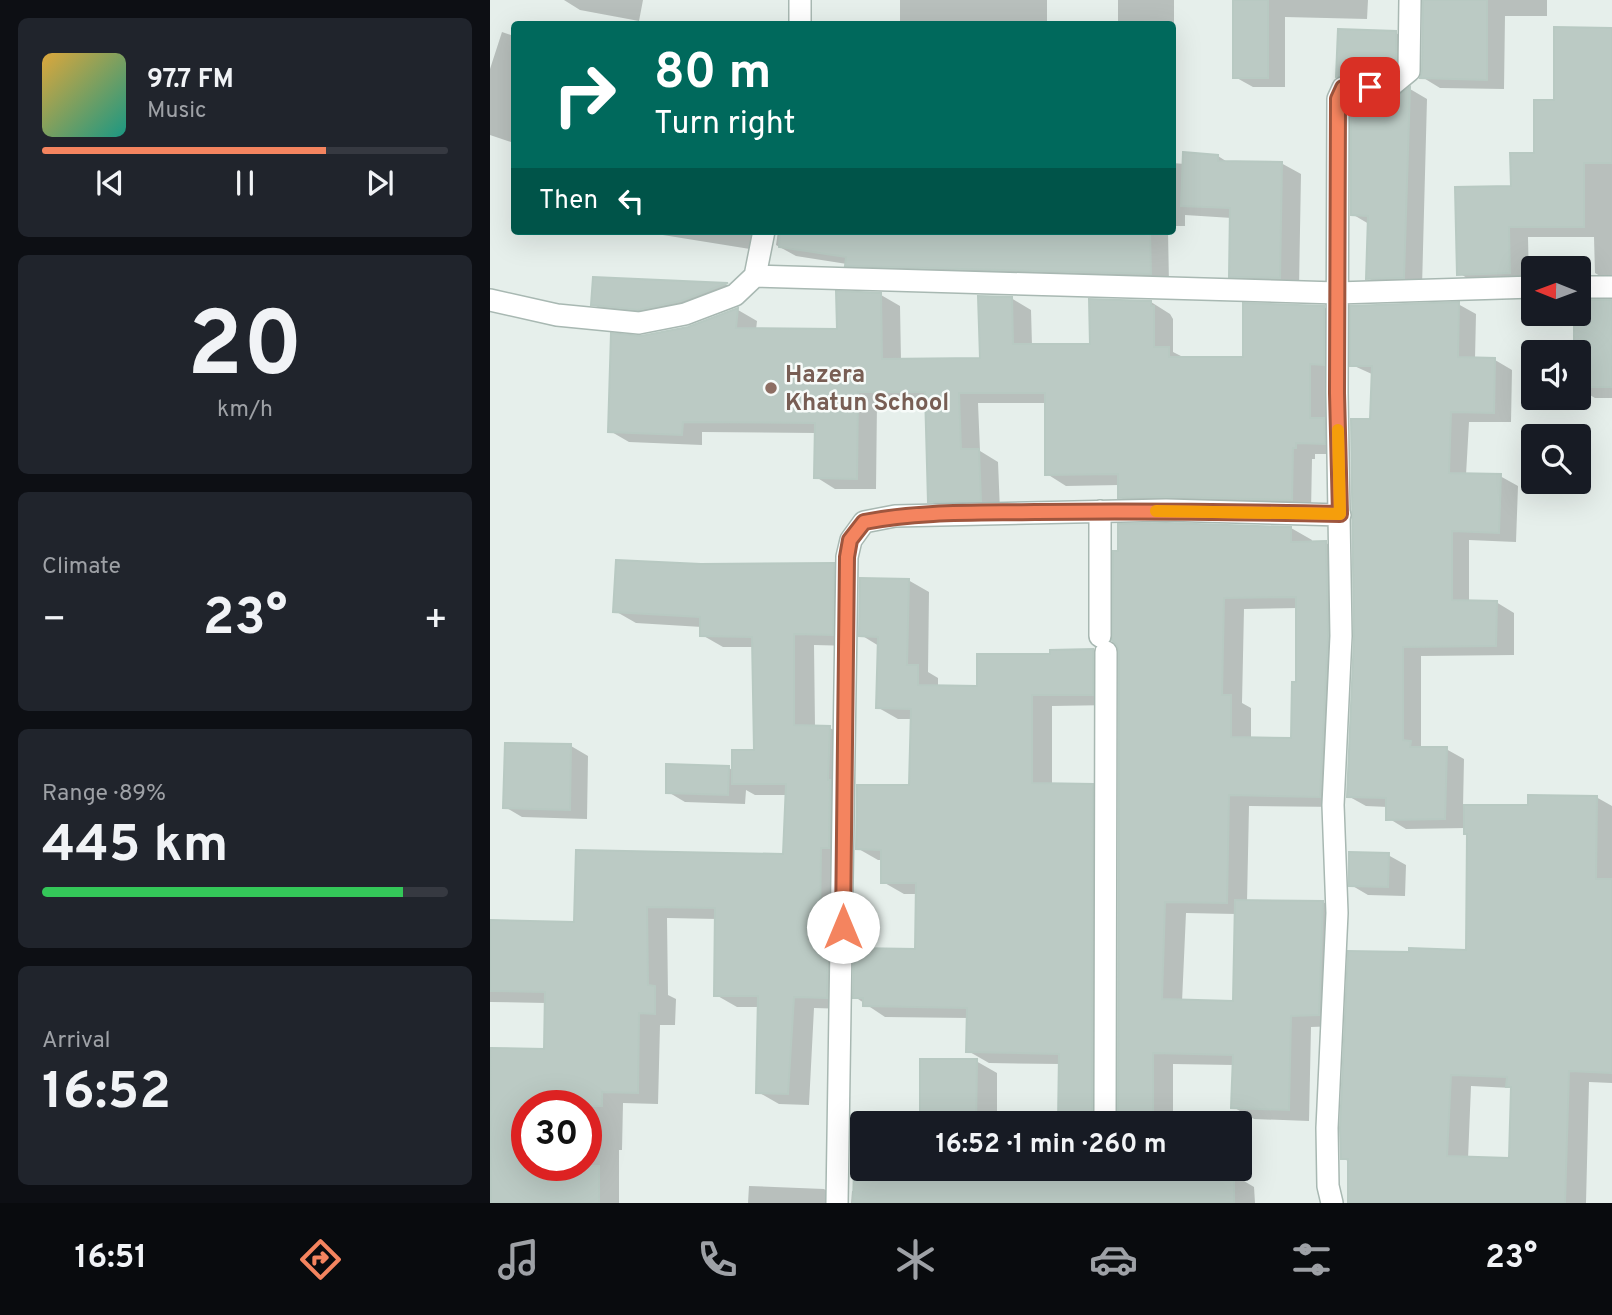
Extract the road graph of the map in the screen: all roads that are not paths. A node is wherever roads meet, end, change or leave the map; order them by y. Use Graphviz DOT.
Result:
graph roads {
  1 [pos="800,0"];
  2 [pos="1410,0"];
  3 [pos="800,21"];
  4 [pos="763,235"];
  5 [pos="755,276"];
  6 [pos="1521,287"];
  7 [pos="1591,287"];
  8 [pos="1612,287"];
  9 [pos="1337,293"];
  10 [pos="490,300"];
  11 [pos="1100,511"];
  12 [pos="1340,514"];
  13 [pos="1105,1111"];
  14 [pos="837,1203"];
  15 [pos="1332,1203"];
  1 -- 3 [label="street"];
  2 -- 9 [label="street"];
  4 -- 5 [label="street"];
  5 -- 9 [label="street"];
  5 -- 10 [label="street"];
  6 -- 9 [label="street"];
  7 -- 8 [label="street"];
  9 -- 12 [label="street"];
  11 -- 12 [label="street"];
  11 -- 13 [label="street"];
  11 -- 14 [label="street"];
  12 -- 15 [label="street"];
}
